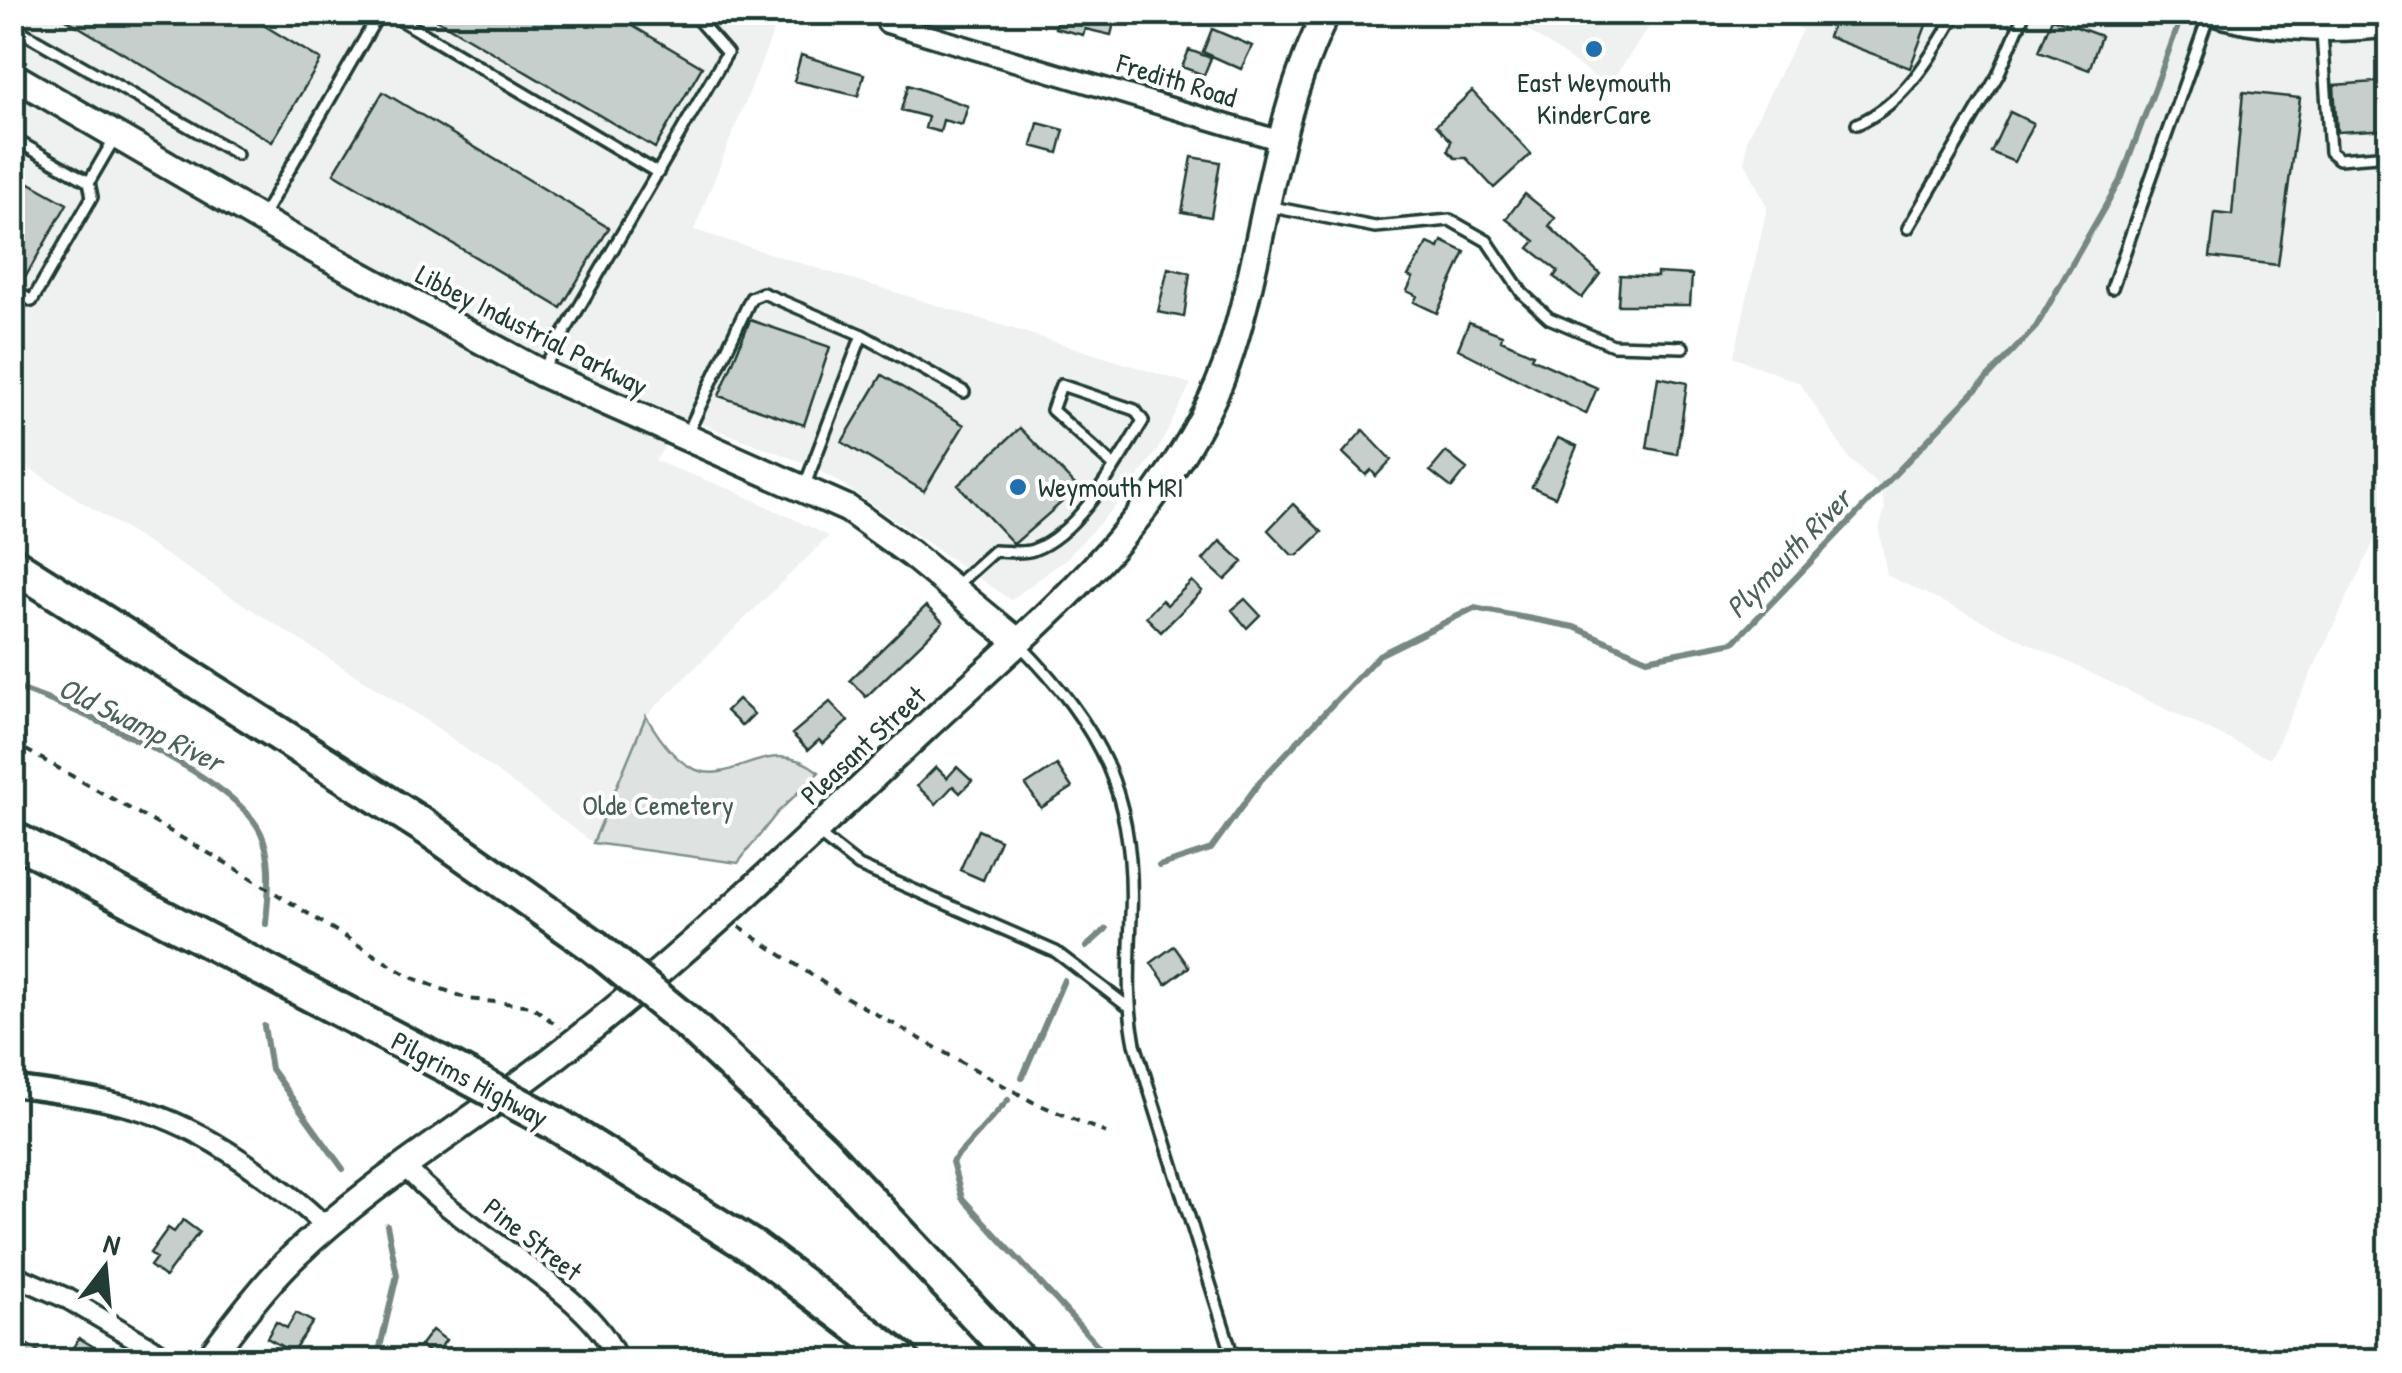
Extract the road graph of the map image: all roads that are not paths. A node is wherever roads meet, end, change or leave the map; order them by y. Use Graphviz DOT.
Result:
graph roads {
  1 [pos="380,12"];
  2 [pos="388,12"];
  3 [pos="691,12"];
  4 [pos="1327,12"];
  5 [pos="1957,12"];
  6 [pos="2024,12"];
  7 [pos="2206,14"];
  8 [pos="2387,22"];
  9 [pos="887,23"];
  10 [pos="2310,24"];
  11 [pos="12,26"];
  12 [pos="12,76"];
  13 [pos="1857,124"];
  14 [pos="116,136"];
  15 [pos="12,138"];
  16 [pos="1278,140"];
  17 [pos="237,154"];
  18 [pos="2390,155"];
  19 [pos="658,173"];
  20 [pos="89,182"];
  21 [pos="1264,206"];
  22 [pos="261,219"];
  23 [pos="1908,228"];
  24 [pos="2112,288"];
  25 [pos="12,289"];
  26 [pos="862,335"];
  27 [pos="1683,347"];
  28 [pos="541,373"];
  29 [pos="964,392"];
  30 [pos="685,438"];
  31 [pos="1114,466"];
  32 [pos="804,488"];
  33 [pos="12,564"];
  34 [pos="953,588"];
  35 [pos="1018,642"];
  36 [pos="815,831"];
  37 [pos="12,838"];
  38 [pos="1127,1006"];
  39 [pos="12,1086"];
  40 [pos="406,1167"];
  41 [pos="326,1228"];
  42 [pos="12,1274"];
  43 [pos="172,1360"];
  44 [pos="208,1360"];
  45 [pos="617,1360"];
  46 [pos="902,1360"];
  47 [pos="1018,1360"];
  48 [pos="1234,1360"];
  1 -- 22 [label="lane"];
  2 -- 19 [label="lane"];
  3 -- 19 [label="lane"];
  4 -- 16 [label="main road, Pleasant Street"];
  5 -- 13 [label="lane"];
  6 -- 23 [label="lane"];
  7 -- 10 [label="street"];
  7 -- 24 [label="lane"];
  8 -- 10 [label="street"];
  9 -- 16 [label="street, Fredith Road"];
  10 -- 18 [label="lane"];
  11 -- 17 [label="lane"];
  12 -- 14 [label="main road, Libbey Industrial Parkway"];
  14 -- 20 [label="lane"];
  14 -- 22 [label="main road, Libbey Industrial Parkway"];
  15 -- 20 [label="lane"];
  16 -- 21 [label="main road, Pleasant Street"];
  19 -- 28 [label="lane"];
  20 -- 25 [label="lane"];
  21 -- 27 [label="lane"];
  21 -- 35 [label="main road, Pleasant Street"];
  22 -- 28 [label="main road, Libbey Industrial Parkway"];
  26 -- 29 [label="lane"];
  26 -- 30 [label="lane"];
  26 -- 32 [label="lane"];
  28 -- 30 [label="main road, Libbey Industrial Parkway"];
  30 -- 32 [label="main road, Libbey Industrial Parkway"];
  31 -- 31 [label="lane"];
  31 -- 34 [label="lane"];
  32 -- 34 [label="main road, Libbey Industrial Parkway"];
  33 -- 47 [label="highway, bridge"];
  34 -- 35 [label="main road, Libbey Industrial Parkway"];
  35 -- 36 [label="main road, Pleasant Street"];
  35 -- 38 [label="lane"];
  36 -- 38 [label="lane"];
  36 -- 40 [label="main road, Pleasant Street"];
  37 -- 46 [label="highway, Pilgrims Highway, bridge"];
  38 -- 48 [label="lane"];
  39 -- 41 [label="street"];
  40 -- 41 [label="main road, Pleasant Street"];
  40 -- 45 [label="street, Pine Street"];
  41 -- 44 [label="main road, Pleasant Street"];
  42 -- 43 [label="street"];
}
